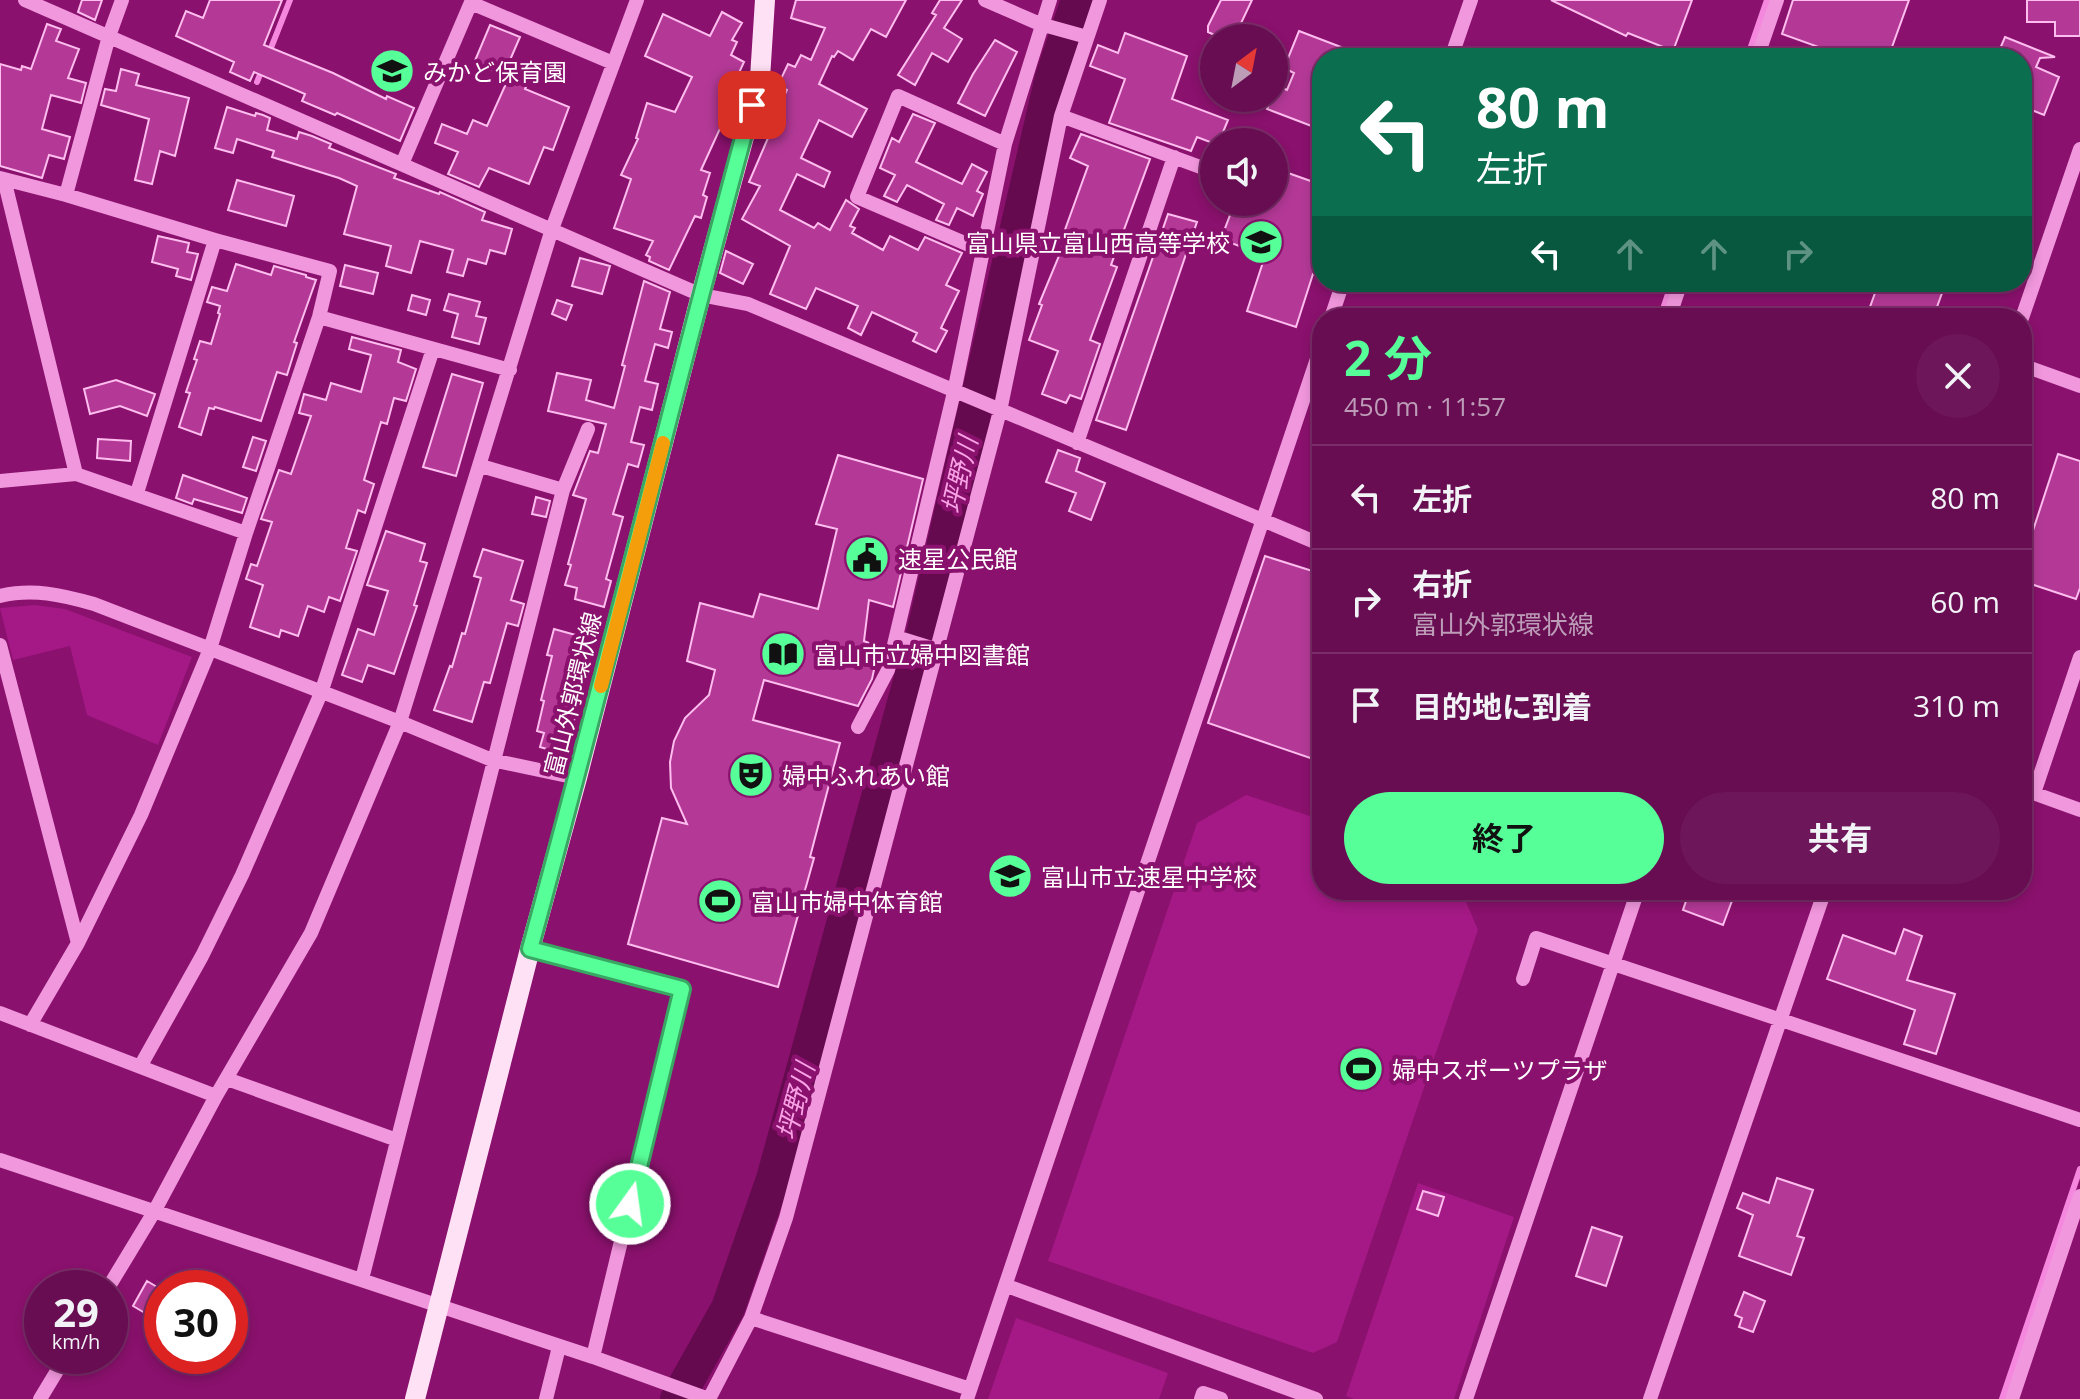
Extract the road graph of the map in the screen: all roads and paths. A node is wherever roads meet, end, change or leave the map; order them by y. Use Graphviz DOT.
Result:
graph roads {
  1 [pos="25,0"];
  2 [pos="122,0"];
  3 [pos="637,0"];
  4 [pos="765,0"];
  5 [pos="985,0"];
  6 [pos="1050,0"];
  7 [pos="1100,0"];
  8 [pos="1471,0"];
  9 [pos="1777,0"];
  10 [pos="472,1"];
  11 [pos="1040,24"];
  12 [pos="109,36"];
  13 [pos="1087,37"];
  14 [pos="1454,48"];
  15 [pos="1760,48"];
  16 [pos="613,63"];
  17 [pos="1061,116"];
  18 [pos="1005,144"];
  19 [pos="2080,149"];
  20 [pos="1174,157"];
  21 [pos="402,164"];
  22 [pos="1200,167"];
  23 [pos="2,179"];
  24 [pos="66,195"];
  25 [pos="552,229"];
  26 [pos="215,240"];
  27 [pos="983,251"];
  28 [pos="2032,289"];
  29 [pos="701,295"];
  30 [pos="319,317"];
  31 [pos="433,349"];
  32 [pos="2032,369"];
  33 [pos="510,370"];
  34 [pos="1312,374"];
  35 [pos="2080,386"];
  36 [pos="954,392"];
  37 [pos="1000,411"];
  38 [pos="588,429"];
  39 [pos="1077,443"];
  40 [pos="481,466"];
  41 [pos="76,474"];
  42 [pos="0,481"];
  43 [pos="563,490"];
  44 [pos="137,493"];
  45 [pos="1262,522"];
  46 [pos="246,533"];
  47 [pos="1312,541"];
  48 [pos="0,596"];
  49 [pos="896,637"];
  50 [pos="0,645"];
  51 [pos="210,649"];
  52 [pos="938,650"];
  53 [pos="2080,657"];
  54 [pos="321,693"];
  55 [pos="2073,701"];
  56 [pos="400,722"];
  57 [pos="858,727"];
  58 [pos="492,760"];
  59 [pos="577,778"];
  60 [pos="2032,783"];
  61 [pos="2032,792"];
  62 [pos="2080,810"];
  63 [pos="1635,900"];
  64 [pos="1822,900"];
  65 [pos="78,943"];
  66 [pos="530,949"];
  67 [pos="1613,965"];
  68 [pos="1523,979"];
  69 [pos="0,1013"];
  70 [pos="1781,1019"];
  71 [pos="30,1025"];
  72 [pos="141,1065"];
  73 [pos="227,1079"];
  74 [pos="216,1096"];
  75 [pos="2080,1120"];
  76 [pos="397,1140"];
  77 [pos="0,1160"];
  78 [pos="2080,1196"];
  79 [pos="154,1212"];
  80 [pos="119,1270"];
  81 [pos="362,1279"];
  82 [pos="1007,1286"];
  83 [pos="437,1305"];
  84 [pos="751,1318"];
  85 [pos="559,1347"];
  86 [pos="593,1357"];
  87 [pos="55,1374"];
  88 [pos="968,1394"];
  89 [pos="706,1398"];
  90 [pos="40,1399"];
  91 [pos="415,1399"];
  92 [pos="546,1399"];
  93 [pos="1201,1399"];
  94 [pos="1221,1399"];
  95 [pos="1316,1399"];
  96 [pos="1466,1399"];
  97 [pos="1650,1399"];
  98 [pos="2012,1399"];
  1 -- 12 [label="street"];
  2 -- 12 [label="street"];
  3 -- 16 [label="street"];
  4 -- 29 [label="main road, 富山外郭環状線"];
  5 -- 11 [label="street"];
  6 -- 11 [label="street"];
  7 -- 13 [label="street"];
  8 -- 14 [label="street"];
  9 -- 15 [label="street"];
  10 -- 16 [label="street"];
  10 -- 21 [label="street"];
  11 -- 13 [label="street"];
  11 -- 18 [label="street"];
  12 -- 21 [label="street"];
  12 -- 24 [label="street"];
  13 -- 17 [label="street"];
  16 -- 25 [label="street"];
  17 -- 20 [label="street"];
  17 -- 37 [label="street"];
  18 -- 27 [label="street"];
  18 -- 27 [label="street"];
  19 -- 28 [label="street"];
  20 -- 22 [label="street"];
  20 -- 39 [label="street"];
  21 -- 25 [label="street"];
  23 -- 24 [label="street"];
  23 -- 41 [label="street"];
  24 -- 26 [label="street"];
  25 -- 29 [label="street"];
  25 -- 33 [label="street"];
  26 -- 30 [label="street"];
  26 -- 44 [label="street"];
  27 -- 36 [label="street"];
  29 -- 36 [label="street"];
  29 -- 59 [label="main road, 富山外郭環状線"];
  30 -- 31 [label="street"];
  30 -- 46 [label="street"];
  31 -- 33 [label="street"];
  31 -- 54 [label="street"];
  32 -- 35 [label="street"];
  33 -- 40 [label="street"];
  34 -- 45 [label="street"];
  36 -- 37 [label="street"];
  36 -- 49 [label="street"];
  37 -- 39 [label="street"];
  37 -- 52 [label="street"];
  38 -- 43 [label="street"];
  39 -- 45 [label="street"];
  40 -- 43 [label="street"];
  40 -- 56 [label="street"];
  41 -- 42 [label="street"];
  41 -- 44 [label="street"];
  43 -- 58 [label="street"];
  44 -- 46 [label="street"];
  45 -- 47 [label="street"];
  45 -- 82 [label="street"];
  46 -- 51 [label="street"];
  48 -- 51 [label="street"];
  49 -- 52 [label="street"];
  49 -- 57 [label="street"];
  50 -- 65 [label="street"];
  51 -- 54 [label="street"];
  51 -- 65 [label="street"];
  52 -- 84 [label="street"];
  53 -- 55 [label="street"];
  54 -- 56 [label="street"];
  54 -- 72 [label="street"];
  55 -- 60 [label="street"];
  56 -- 58 [label="street"];
  56 -- 73 [label="street"];
  58 -- 59 [label="street"];
  58 -- 76 [label="street"];
  59 -- 66 [label="main road, 富山外郭環状線"];
  61 -- 62 [label="street"];
  63 -- 67 [label="street"];
  64 -- 70 [label="street"];
  65 -- 71 [label="street"];
  66 -- 83 [label="main road, 富山外郭環状線"];
  66 -- 86 [label="street"];
  67 -- 68 [label="street"];
  67 -- 70 [label="street"];
  67 -- 96 [label="street"];
  69 -- 71 [label="street"];
  70 -- 75 [label="street"];
  70 -- 97 [label="street"];
  71 -- 72 [label="street"];
  72 -- 74 [label="street"];
  73 -- 74 [label="street"];
  73 -- 76 [label="street"];
  74 -- 79 [label="street"];
  76 -- 81 [label="street"];
  77 -- 79 [label="street"];
  78 -- 98 [label="street"];
  79 -- 80 [label="street"];
  79 -- 81 [label="street"];
  81 -- 83 [label="street"];
  82 -- 88 [label="street"];
  82 -- 95 [label="street"];
  83 -- 85 [label="street"];
  83 -- 91 [label="main road, 富山外郭環状線"];
  84 -- 88 [label="street"];
  84 -- 89 [label="street"];
  85 -- 86 [label="street"];
  85 -- 92 [label="street"];
  86 -- 89 [label="street"];
  87 -- 90 [label="street"];
  93 -- 94 [label="street"];
}
